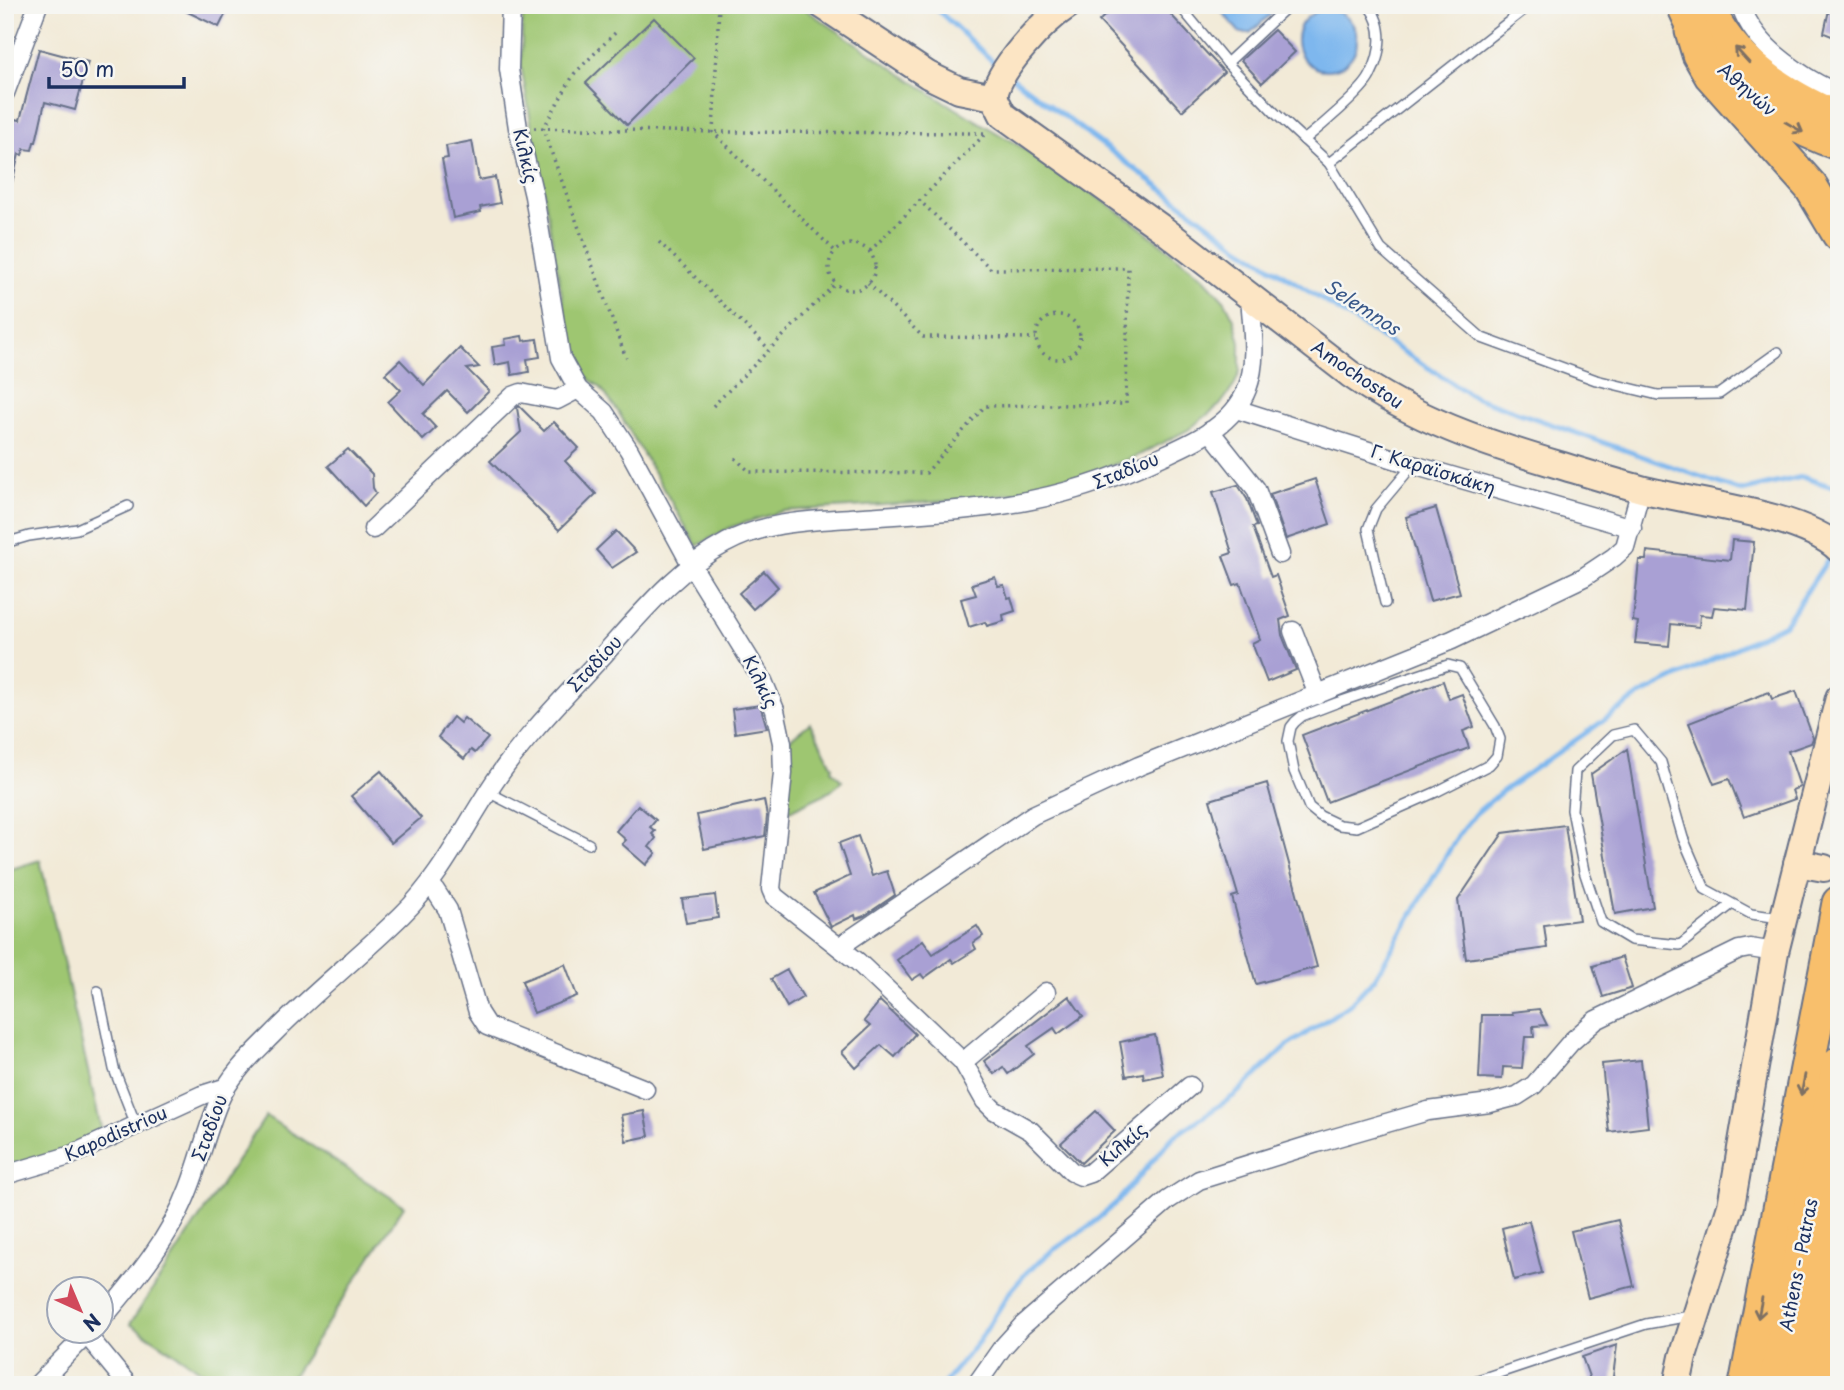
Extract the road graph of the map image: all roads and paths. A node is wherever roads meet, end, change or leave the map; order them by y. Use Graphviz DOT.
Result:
graph roads {
  1 [pos="38,5"];
  2 [pos="511,5"];
  3 [pos="719,5"];
  4 [pos="822,5"];
  5 [pos="1068,5"];
  6 [pos="1179,5"];
  7 [pos="1289,5"];
  8 [pos="1368,5"];
  9 [pos="1530,5"];
  10 [pos="1740,5"];
  11 [pos="1693,14"];
  12 [pos="615,33"];
  13 [pos="1227,63"];
  14 [pos="995,90"];
  15 [pos="1839,92"];
  16 [pos="5,93"];
  17 [pos="1839,119"];
  18 [pos="518,128"];
  19 [pos="990,128"];
  20 [pos="543,129"];
  21 [pos="713,132"];
  22 [pos="986,133"];
  23 [pos="1304,140"];
  24 [pos="1839,146"];
  25 [pos="1329,163"];
  26 [pos="919,200"];
  27 [pos="1839,234"];
  28 [pos="659,242"];
  29 [pos="835,251"];
  30 [pos="870,251"];
  31 [pos="836,283"];
  32 [pos="868,284"];
  33 [pos="1250,297"];
  34 [pos="1036,338"];
  35 [pos="769,349"];
  36 [pos="1779,352"];
  37 [pos="626,358"];
  38 [pos="578,389"];
  39 [pos="713,406"];
  40 [pos="1236,408"];
  41 [pos="1210,431"];
  42 [pos="735,458"];
  43 [pos="1413,465"];
  44 [pos="1641,489"];
  45 [pos="128,506"];
  46 [pos="1632,528"];
  47 [pos="373,529"];
  48 [pos="5,542"];
  49 [pos="1833,545"];
  50 [pos="1280,554"];
  51 [pos="692,566"];
  52 [pos="1385,603"];
  53 [pos="1293,631"];
  54 [pos="1361,675"];
  55 [pos="1380,688"];
  56 [pos="1318,695"];
  57 [pos="1839,698"];
  58 [pos="488,792"];
  59 [pos="589,844"];
  60 [pos="1797,863"];
  61 [pos="1824,868"];
  62 [pos="431,884"];
  63 [pos="1839,903"];
  64 [pos="1732,904"];
  65 [pos="1782,919"];
  66 [pos="839,947"];
  67 [pos="1775,952"];
  68 [pos="98,991"];
  69 [pos="1046,992"];
  70 [pos="963,1062"];
  71 [pos="1839,1063"];
  72 [pos="1190,1086"];
  73 [pos="224,1088"];
  74 [pos="645,1090"];
  75 [pos="136,1125"];
  76 [pos="5,1175"];
  77 [pos="1839,1198"];
  78 [pos="116,1301"];
  79 [pos="1696,1315"];
  80 [pos="1839,1330"];
  81 [pos="78,1344"];
  82 [pos="97,1344"];
  83 [pos="1824,1373"];
  84 [pos="37,1385"];
  85 [pos="128,1385"];
  86 [pos="976,1385"];
  87 [pos="1463,1385"];
  88 [pos="1677,1385"];
  89 [pos="1746,1385"];
  90 [pos="1775,1385"];
  1 -- 16 [label="street"];
  2 -- 18 [label="street, Κιλκίς"];
  3 -- 21 [label="path"];
  4 -- 14 [label="street"];
  5 -- 14 [label="street"];
  6 -- 13 [label="lane"];
  7 -- 13 [label="lane"];
  8 -- 23 [label="lane"];
  9 -- 25 [label="lane"];
  10 -- 15 [label="street"];
  17 -- 11 [label="highway, one-way"];
  11 -- 24 [label="main road, Αθηνών, one-way"];
  11 -- 27 [label="highway"];
  12 -- 20 [label="path"];
  13 -- 23 [label="lane"];
  14 -- 33 [label="street, Amochostou"];
  18 -- 20 [label="path"];
  18 -- 38 [label="street, Κιλκίς"];
  19 -- 22 [label="path"];
  20 -- 21 [label="path"];
  20 -- 37 [label="path"];
  21 -- 22 [label="path"];
  21 -- 29 [label="path"];
  22 -- 26 [label="path"];
  23 -- 25 [label="lane"];
  25 -- 36 [label="lane"];
  26 -- 30 [label="path"];
  26 -- 42 [label="path"];
  28 -- 35 [label="path"];
  29 -- 30 [label="path"];
  29 -- 31 [label="path"];
  30 -- 32 [label="path"];
  31 -- 32 [label="path"];
  31 -- 35 [label="path"];
  32 -- 34 [label="path"];
  33 -- 40 [label="street, Σταδίου"];
  33 -- 44 [label="street, Amochostou"];
  34 -- 34 [label="path"];
  35 -- 39 [label="path"];
  38 -- 47 [label="street"];
  38 -- 51 [label="street, Κιλκίς"];
  40 -- 41 [label="street, Σταδίου"];
  40 -- 43 [label="street, Γ. Καραϊσκάκη"];
  41 -- 50 [label="street"];
  41 -- 51 [label="street, Σταδίου"];
  43 -- 46 [label="street, Γ. Καραϊσκάκη"];
  43 -- 52 [label="lane"];
  44 -- 46 [label="street"];
  44 -- 49 [label="street, Amochostou"];
  45 -- 48 [label="lane"];
  46 -- 54 [label="street"];
  51 -- 58 [label="street, Σταδίου"];
  51 -- 66 [label="street, Κιλκίς"];
  53 -- 56 [label="street"];
  54 -- 55 [label="lane"];
  54 -- 56 [label="street"];
  55 -- 55 [label="lane"];
  56 -- 66 [label="street"];
  57 -- 60 [label="street"];
  58 -- 59 [label="lane"];
  58 -- 62 [label="street, Σταδίου"];
  60 -- 61 [label="street"];
  60 -- 65 [label="street"];
  62 -- 73 [label="street, Σταδίου"];
  62 -- 74 [label="street"];
  63 -- 89 [label="highway, one-way"];
  64 -- 64 [label="lane"];
  64 -- 65 [label="lane"];
  65 -- 67 [label="street"];
  66 -- 70 [label="street, Κιλκίς"];
  67 -- 79 [label="street"];
  67 -- 86 [label="street"];
  68 -- 75 [label="lane"];
  69 -- 70 [label="street"];
  70 -- 72 [label="street, Κιλκίς"];
  71 -- 90 [label="highway, Athens - Patras"];
  73 -- 75 [label="street, Kapodistriou"];
  73 -- 78 [label="street, Σταδίου"];
  75 -- 76 [label="street, Kapodistriou"];
  77 -- 83 [label="highway, Athens - Patras"];
  79 -- 87 [label="lane"];
  79 -- 88 [label="street"];
  80 -- 83 [label="highway"];
  81 -- 84 [label="street"];
  82 -- 85 [label="street"];
}
